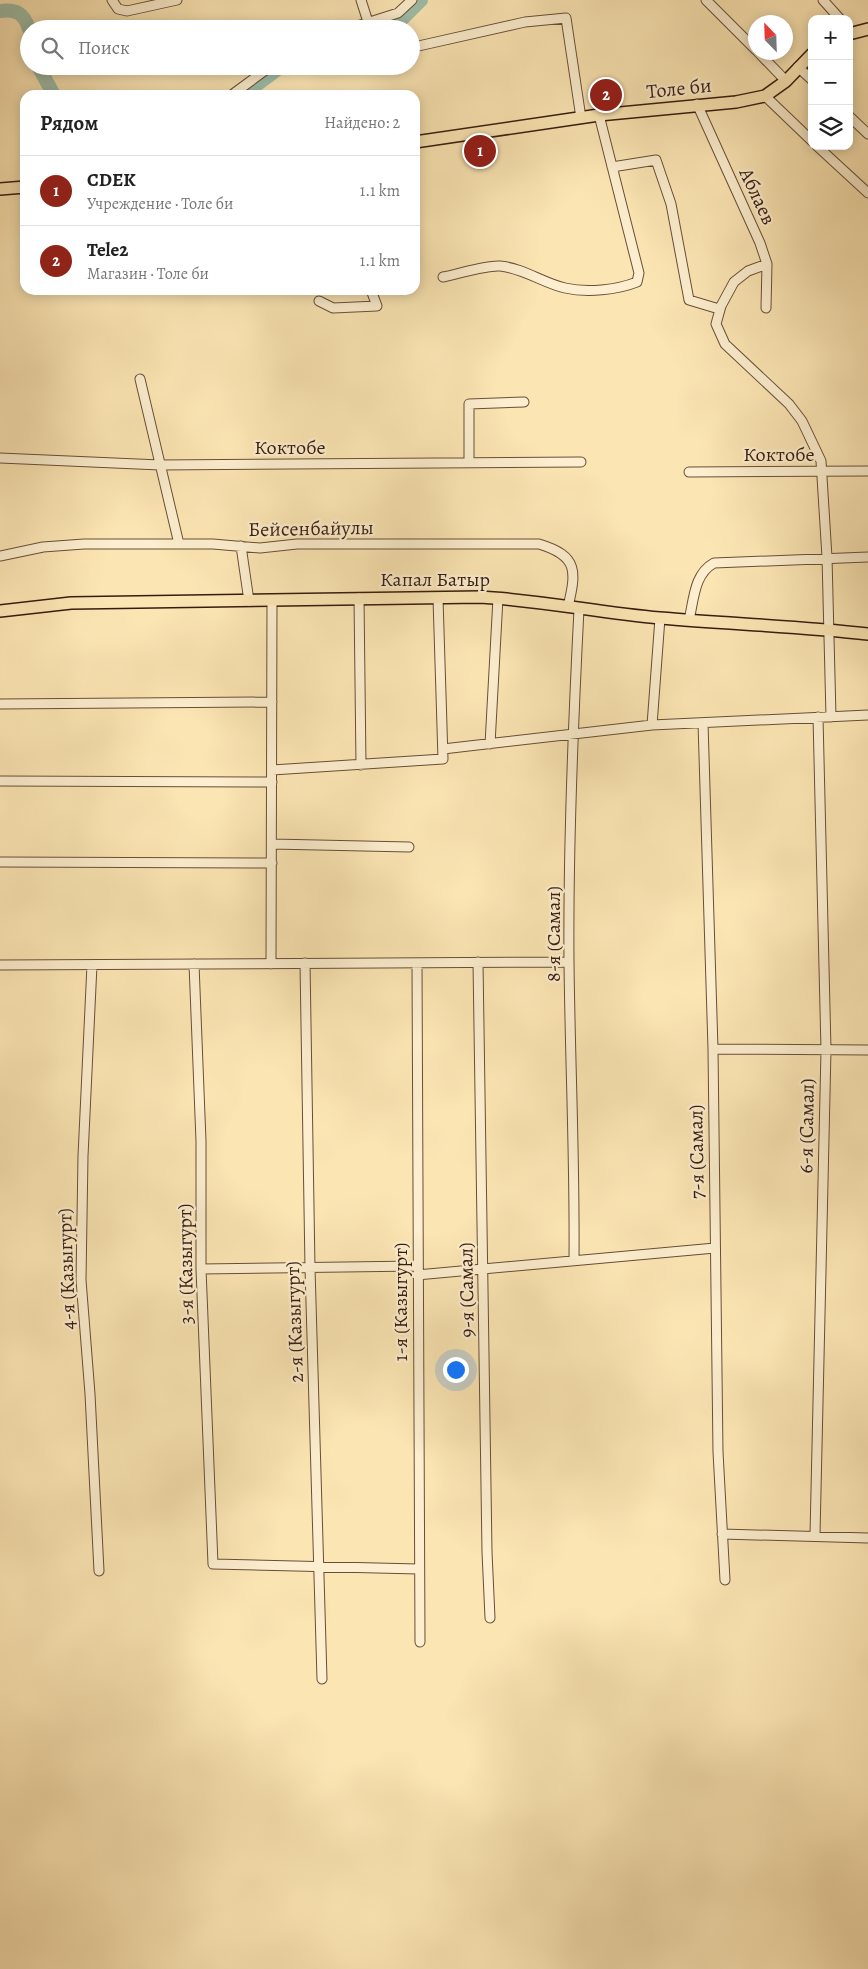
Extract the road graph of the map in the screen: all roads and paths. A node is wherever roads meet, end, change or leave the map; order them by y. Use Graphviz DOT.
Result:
graph roads {
  1 [pos="112,0"];
  2 [pos="177,0"];
  3 [pos="361,0"];
  4 [pos="412,0"];
  5 [pos="706,0"];
  6 [pos="829,2"];
  7 [pos="837,15"];
  8 [pos="367,20"];
  9 [pos="375,20"];
  10 [pos="868,29"];
  11 [pos="853,34"];
  12 [pos="853,36"];
  13 [pos="868,39"];
  14 [pos="748,42"];
  15 [pos="420,46"];
  16 [pos="808,58"];
  17 [pos="766,60"];
  18 [pos="798,67"];
  19 [pos="259,75"];
  20 [pos="808,76"];
  21 [pos="786,80"];
  22 [pos="238,90"];
  23 [pos="765,96"];
  24 [pos="697,104"];
  25 [pos="599,115"];
  26 [pos="581,118"];
  27 [pos="853,120"];
  28 [pos="868,134"];
  29 [pos="808,137"];
  30 [pos="420,141"];
  31 [pos="821,150"];
  32 [pos="612,167"];
  33 [pos="20,187"];
  34 [pos="0,189"];
  35 [pos="868,194"];
  36 [pos="767,264"];
  37 [pos="443,277"];
  38 [pos="373,295"];
  39 [pos="319,301"];
  40 [pos="766,308"];
  41 [pos="719,309"];
  42 [pos="140,379"];
  43 [pos="524,402"];
  44 [pos="0,458"];
  45 [pos="581,462"];
  46 [pos="468,463"];
  47 [pos="160,465"];
  48 [pos="868,471"];
  49 [pos="690,472"];
  50 [pos="823,472"];
  51 [pos="178,544"];
  52 [pos="240,546"];
  53 [pos="0,556"];
  54 [pos="827,557"];
  55 [pos="868,557"];
  56 [pos="359,598"];
  57 [pos="438,598"];
  58 [pos="498,598"];
  59 [pos="272,601"];
  60 [pos="249,602"];
  61 [pos="573,608"];
  62 [pos="0,611"];
  63 [pos="660,618"];
  64 [pos="689,620"];
  65 [pos="828,630"];
  66 [pos="868,634"];
  67 [pos="272,702"];
  68 [pos="0,704"];
  69 [pos="868,715"];
  70 [pos="818,717"];
  71 [pos="831,717"];
  72 [pos="703,723"];
  73 [pos="652,725"];
  74 [pos="572,736"];
  75 [pos="490,744"];
  76 [pos="442,749"];
  77 [pos="361,765"];
  78 [pos="272,770"];
  79 [pos="0,781"];
  80 [pos="272,782"];
  81 [pos="272,844"];
  82 [pos="409,847"];
  83 [pos="0,862"];
  84 [pos="272,863"];
  85 [pos="416,962"];
  86 [pos="478,962"];
  87 [pos="569,962"];
  88 [pos="304,963"];
  89 [pos="194,964"];
  90 [pos="272,964"];
  91 [pos="0,965"];
  92 [pos="92,965"];
  93 [pos="713,1048"];
  94 [pos="826,1050"];
  95 [pos="868,1050"];
  96 [pos="715,1248"];
  97 [pos="574,1259"];
  98 [pos="310,1268"];
  99 [pos="484,1268"];
  100 [pos="202,1270"];
  101 [pos="417,1270"];
  102 [pos="722,1534"];
  103 [pos="815,1535"];
  104 [pos="868,1538"];
  105 [pos="318,1568"];
  106 [pos="418,1570"];
  107 [pos="99,1571"];
  108 [pos="725,1580"];
  109 [pos="490,1618"];
  110 [pos="420,1642"];
  111 [pos="322,1680"];
  1 -- 2 [label="street"];
  3 -- 8 [label="street"];
  4 -- 9 [label="street"];
  5 -- 14 [label="street"];
  6 -- 7 [label="street"];
  10 -- 11 [label="main road"];
  12 -- 13 [label="main road"];
  15 -- 26 [label="street"];
  16 -- 18 [label="main road, Толе би"];
  17 -- 21 [label="street"];
  18 -- 20 [label="street"];
  18 -- 21 [label="main road, Толе би"];
  19 -- 22 [label="street"];
  21 -- 23 [label="main road, Толе би"];
  23 -- 24 [label="main road, Толе би"];
  23 -- 29 [label="street"];
  24 -- 25 [label="main road, Толе би"];
  24 -- 36 [label="street, Аблаев"];
  25 -- 26 [label="main road, Толе би"];
  25 -- 32 [label="street"];
  26 -- 30 [label="main road, Толе би"];
  27 -- 28 [label="street"];
  31 -- 35 [label="street"];
  32 -- 37 [label="street"];
  32 -- 41 [label="street"];
  33 -- 34 [label="main road"];
  36 -- 40 [label="street, Аблаев"];
  36 -- 41 [label="street"];
  38 -- 39 [label="street"];
  41 -- 50 [label="street"];
  42 -- 47 [label="street"];
  43 -- 46 [label="street"];
  44 -- 47 [label="street, Коктобе"];
  45 -- 46 [label="street, Коктобе"];
  46 -- 47 [label="street, Коктобе"];
  47 -- 51 [label="street"];
  48 -- 50 [label="street, Коктобе"];
  49 -- 50 [label="street, Коктобе"];
  50 -- 54 [label="street"];
  51 -- 52 [label="street, Бейсенбайулы"];
  51 -- 53 [label="street, Бейсенбайулы"];
  52 -- 60 [label="street"];
  52 -- 61 [label="street, Бейсенбайулы"];
  54 -- 55 [label="street"];
  54 -- 64 [label="street"];
  54 -- 65 [label="street"];
  56 -- 57 [label="main road, Капал Батыр"];
  56 -- 59 [label="main road, Капал Батыр"];
  56 -- 77 [label="street"];
  57 -- 58 [label="main road, Капал Батыр"];
  57 -- 76 [label="street"];
  58 -- 61 [label="main road, Капал Батыр"];
  58 -- 75 [label="street"];
  59 -- 60 [label="main road, Капал Батыр"];
  59 -- 67 [label="street"];
  60 -- 62 [label="main road, Капал Батыр"];
  61 -- 63 [label="main road, Капал Батыр"];
  61 -- 74 [label="street, 8-я (Самал)"];
  63 -- 64 [label="main road, Капал Батыр"];
  63 -- 73 [label="street"];
  64 -- 65 [label="main road, Капал Батыр"];
  65 -- 66 [label="main road, Капал Батыр"];
  65 -- 71 [label="street"];
  67 -- 68 [label="street"];
  67 -- 78 [label="street"];
  69 -- 71 [label="street"];
  70 -- 71 [label="street"];
  70 -- 72 [label="street"];
  70 -- 94 [label="street, 6-я (Самал)"];
  72 -- 73 [label="street"];
  72 -- 93 [label="street, 7-я (Самал)"];
  73 -- 74 [label="street"];
  74 -- 75 [label="street"];
  74 -- 87 [label="street, 8-я (Самал)"];
  75 -- 76 [label="street"];
  76 -- 77 [label="street"];
  77 -- 78 [label="street"];
  78 -- 80 [label="street"];
  79 -- 80 [label="street"];
  80 -- 81 [label="street"];
  81 -- 82 [label="street"];
  81 -- 84 [label="street"];
  83 -- 84 [label="street"];
  84 -- 90 [label="street"];
  85 -- 86 [label="street"];
  85 -- 88 [label="street"];
  85 -- 101 [label="street, 1-я (Казыгурт)"];
  86 -- 87 [label="street"];
  86 -- 99 [label="street, 9-я (Самал)"];
  87 -- 97 [label="street, 8-я (Самал)"];
  88 -- 90 [label="street"];
  88 -- 98 [label="street, 2-я (Казыгурт)"];
  89 -- 90 [label="street"];
  89 -- 92 [label="street"];
  89 -- 100 [label="street, 3-я (Казыгурт)"];
  91 -- 92 [label="street"];
  92 -- 107 [label="street, 4-я (Казыгурт)"];
  93 -- 94 [label="street"];
  93 -- 96 [label="street, 7-я (Самал)"];
  94 -- 95 [label="street"];
  94 -- 103 [label="street, 6-я (Самал)"];
  96 -- 97 [label="street"];
  96 -- 102 [label="street, 7-я (Самал)"];
  97 -- 99 [label="street"];
  98 -- 100 [label="street"];
  98 -- 101 [label="street"];
  98 -- 105 [label="street, 2-я (Казыгурт)"];
  99 -- 101 [label="street"];
  99 -- 109 [label="street, 9-я (Самал)"];
  100 -- 105 [label="street, 3-я (Казыгурт)"];
  101 -- 106 [label="street, 1-я (Казыгурт)"];
  102 -- 103 [label="street"];
  102 -- 108 [label="street, 7-я (Самал)"];
  103 -- 104 [label="street"];
  105 -- 106 [label="street"];
  105 -- 111 [label="street, 2-я (Казыгурт)"];
  106 -- 110 [label="street, 1-я (Казыгурт)"];
}
